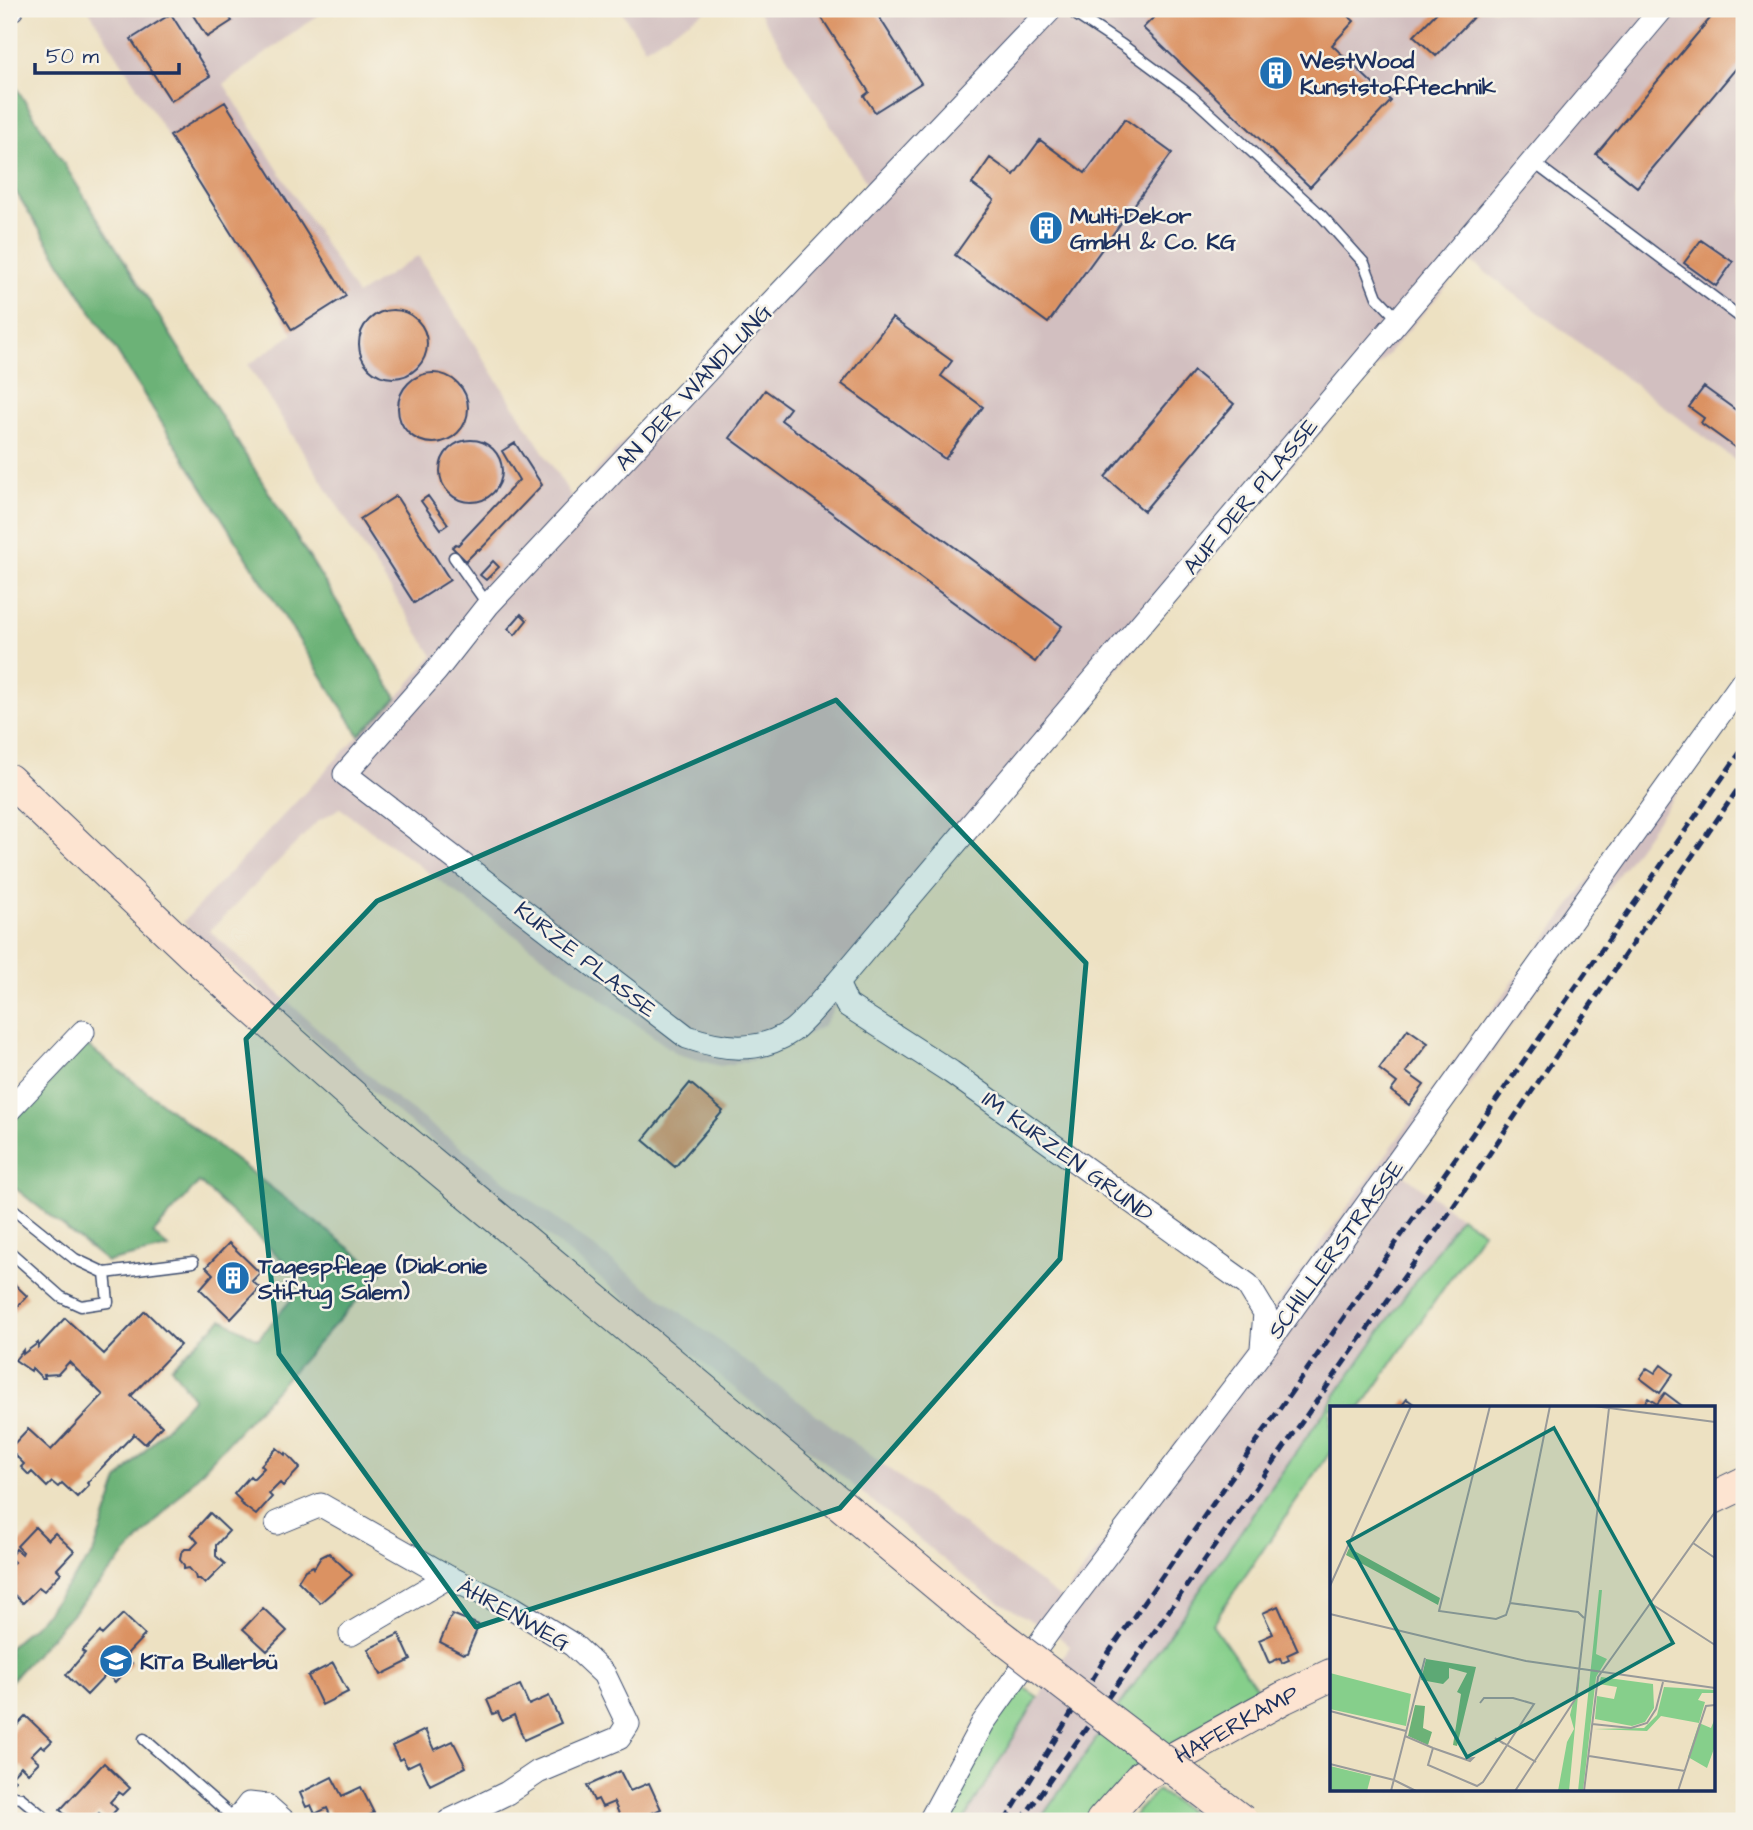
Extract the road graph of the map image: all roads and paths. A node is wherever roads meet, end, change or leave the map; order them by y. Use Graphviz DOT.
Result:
graph roads {
  1 [pos="1051,9"];
  2 [pos="1071,9"];
  3 [pos="1662,9"];
  4 [pos="1532,162"];
  5 [pos="1399,320"];
  6 [pos="1744,320"];
  7 [pos="454,556"];
  8 [pos="488,605"];
  9 [pos="1744,680"];
  10 [pos="345,774"];
  11 [pos="9,780"];
  12 [pos="837,983"];
  13 [pos="83,1032"];
  14 [pos="9,1110"];
  15 [pos="9,1206"];
  16 [pos="9,1251"];
  17 [pos="193,1262"];
  18 [pos="105,1273"];
  19 [pos="1262,1351"];
  20 [pos="1744,1483"];
  21 [pos="1714,1498"];
  22 [pos="277,1522"];
  23 [pos="447,1577"];
  24 [pos="351,1633"];
  25 [pos="1330,1675"];
  26 [pos="144,1739"];
  27 [pos="9,1796"];
  28 [pos="235,1820"];
  29 [pos="49,1821"];
  30 [pos="284,1821"];
  31 [pos="449,1821"];
  32 [pos="930,1821"];
  33 [pos="1102,1821"];
  34 [pos="1242,1821"];
  1 -- 8 [label="street, AN DER WANDLUNG"];
  2 -- 5 [label="lane"];
  3 -- 4 [label="street, AUF DER PLASSE"];
  4 -- 5 [label="street, AUF DER PLASSE"];
  4 -- 6 [label="lane"];
  5 -- 12 [label="street, AUF DER PLASSE"];
  7 -- 8 [label="lane"];
  8 -- 10 [label="street, AN DER WANDLUNG"];
  9 -- 19 [label="street, SCHILLERSTRASSE"];
  10 -- 12 [label="street, KURZE PLASSE"];
  11 -- 34 [label="main road, bridge"];
  12 -- 19 [label="street, IM KURZEN GRUND"];
  13 -- 14 [label="street"];
  15 -- 18 [label="lane"];
  16 -- 18 [label="lane"];
  17 -- 18 [label="lane"];
  19 -- 32 [label="street, SCHILLERSTRASSE"];
  20 -- 21 [label="main road"];
  22 -- 23 [label="street, ÄHRENWEG"];
  23 -- 24 [label="street, ÄHRENWEG"];
  23 -- 31 [label="street, ÄHRENWEG"];
  25 -- 33 [label="main road, HAFERKAMP"];
  26 -- 28 [label="lane"];
  27 -- 29 [label="lane"];
  28 -- 30 [label="street"];
}
